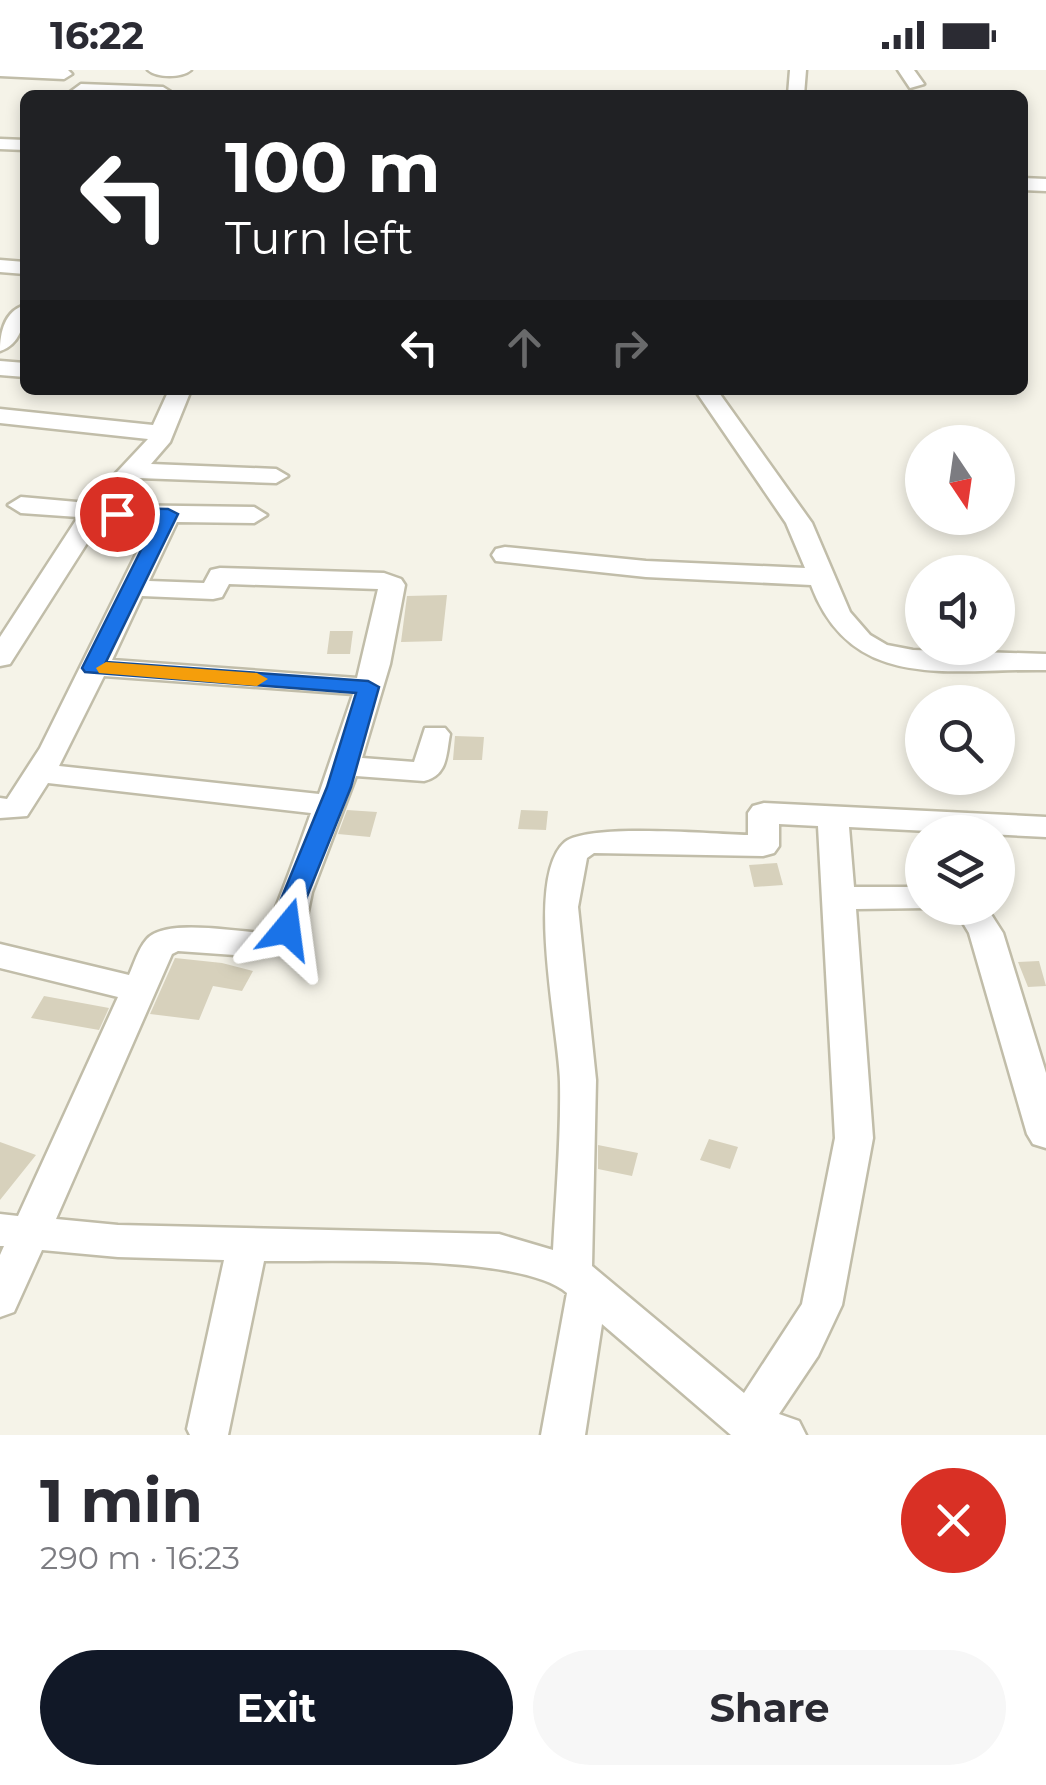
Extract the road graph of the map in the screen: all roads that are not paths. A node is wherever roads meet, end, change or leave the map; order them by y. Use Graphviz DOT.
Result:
graph roads {
  1 [pos="156,70"];
  2 [pos="183,70"];
  3 [pos="0,71"];
  4 [pos="64,74"];
  5 [pos="82,90"];
  6 [pos="110,90"];
  7 [pos="20,322"];
  8 [pos="0,344"];
  9 [pos="178,395"];
  10 [pos="709,395"];
  11 [pos="0,416"];
  12 [pos="162,433"];
  13 [pos="131,470"];
  14 [pos="276,476"];
  15 [pos="21,505"];
  16 [pos="96,509"];
  17 [pos="168,514"];
  18 [pos="254,514"];
  19 [pos="505,555"];
  20 [pos="820,578"];
  21 [pos="132,588"];
  22 [pos="12,620"];
  23 [pos="0,658"];
  24 [pos="1046,662"];
  25 [pos="92,668"];
  26 [pos="368,687"];
  27 [pos="435,734"];
  28 [pos="345,766"];
  29 [pos="39,773"];
  30 [pos="332,805"];
  31 [pos="0,808"];
  32 [pos="832,816"];
  33 [pos="1046,826"];
  34 [pos="838,898"];
  35 [pos="905,898"];
  36 [pos="982,925"];
  37 [pos="0,956"];
  38 [pos="139,990"];
  39 [pos="1046,1134"];
  40 [pos="15,1232"];
  41 [pos="248,1244"];
  42 [pos="580,1280"];
  43 [pos="0,1300"];
  44 [pos="209,1429"];
  45 [pos="766,1429"];
  46 [pos="563,1435"];
  1 -- 2 [label="street"];
  3 -- 4 [label="street"];
  5 -- 6 [label="street"];
  7 -- 8 [label="street"];
  9 -- 12 [label="street"];
  10 -- 20 [label="street"];
  11 -- 12 [label="street"];
  12 -- 13 [label="street"];
  13 -- 14 [label="street"];
  13 -- 16 [label="street"];
  15 -- 16 [label="street"];
  16 -- 17 [label="street"];
  16 -- 22 [label="street"];
  17 -- 18 [label="street"];
  17 -- 21 [label="street"];
  19 -- 20 [label="street"];
  20 -- 24 [label="street"];
  21 -- 25 [label="street"];
  21 -- 26 [label="street"];
  22 -- 23 [label="street"];
  25 -- 26 [label="street"];
  25 -- 29 [label="street"];
  26 -- 28 [label="street"];
  27 -- 28 [label="street"];
  28 -- 30 [label="street"];
  29 -- 30 [label="street"];
  29 -- 31 [label="street"];
  30 -- 38 [label="street"];
  32 -- 33 [label="street"];
  32 -- 34 [label="street"];
  32 -- 42 [label="street"];
  34 -- 35 [label="street"];
  34 -- 45 [label="street"];
  36 -- 39 [label="street"];
  37 -- 38 [label="street"];
  38 -- 40 [label="street"];
  40 -- 41 [label="street"];
  40 -- 43 [label="street"];
  41 -- 42 [label="street"];
  41 -- 44 [label="street"];
  42 -- 45 [label="street"];
  42 -- 46 [label="street"];
}
